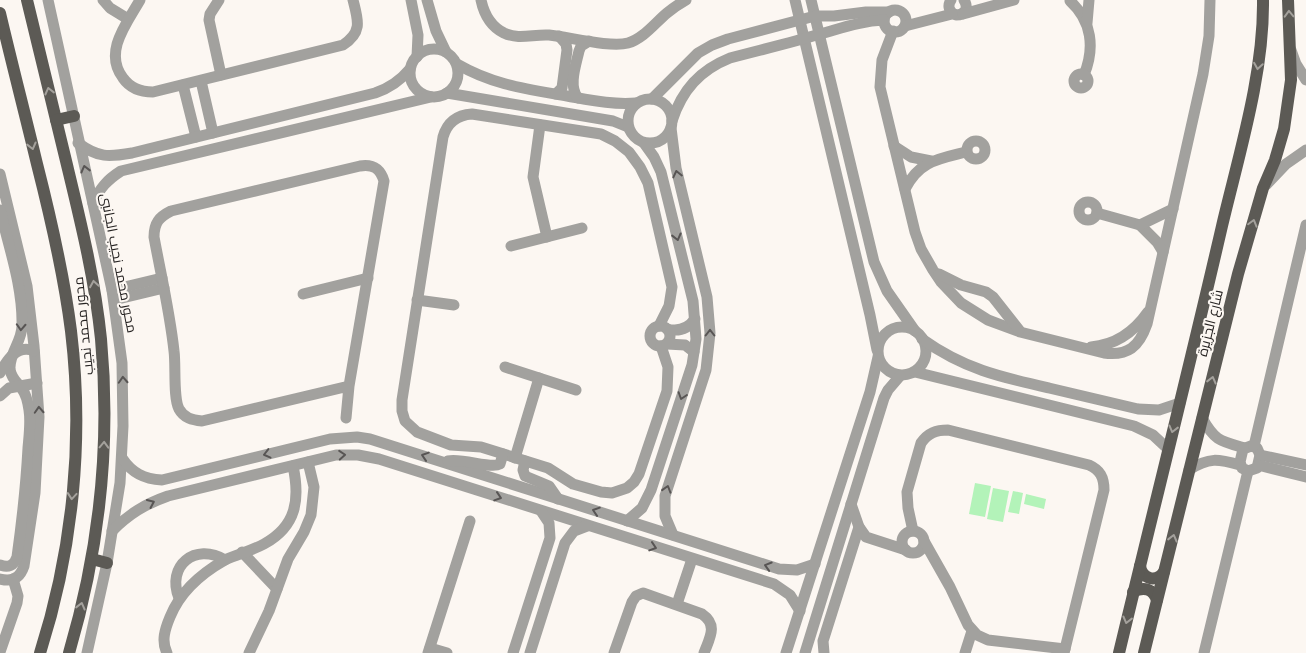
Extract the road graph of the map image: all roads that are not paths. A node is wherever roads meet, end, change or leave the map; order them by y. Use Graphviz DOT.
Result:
graph roads {
  1 [pos="27,0"];
  2 [pos="48,0"];
  3 [pos="103,0"];
  4 [pos="140,0"];
  5 [pos="219,0"];
  6 [pos="353,0"];
  7 [pos="411,0"];
  8 [pos="427,0"];
  9 [pos="481,0"];
  10 [pos="686,0"];
  11 [pos="795,0"];
  12 [pos="811,0"];
  13 [pos="964,0"];
  14 [pos="1014,0"];
  15 [pos="1087,0"];
  16 [pos="1210,0"];
  17 [pos="1263,0"];
  18 [pos="1288,0"];
  19 [pos="1069,1"];
  20 [pos="953,6"];
  21 [pos="986,7"];
  22 [pos="891,11"];
  23 [pos="0,13"];
  24 [pos="815,16"];
  25 [pos="128,19"];
  26 [pos="800,20"];
  27 [pos="1087,23"];
  28 [pos="905,26"];
  29 [pos="893,32"];
  30 [pos="820,34"];
  31 [pos="560,36"];
  32 [pos="804,38"];
  33 [pos="589,41"];
  34 [pos="1290,47"];
  35 [pos="446,52"];
  36 [pos="416,57"];
  37 [pos="457,64"];
  38 [pos="410,69"];
  39 [pos="221,75"];
  40 [pos="1084,75"];
  41 [pos="200,80"];
  42 [pos="1306,80"];
  43 [pos="183,85"];
  44 [pos="447,93"];
  45 [pos="556,94"];
  46 [pos="431,96"];
  47 [pos="578,98"];
  48 [pos="652,99"];
  49 [pos="636,103"];
  50 [pos="532,108"];
  51 [pos="74,116"];
  52 [pos="56,120"];
  53 [pos="535,124"];
  54 [pos="672,124"];
  55 [pos="628,127"];
  56 [pos="213,132"];
  57 [pos="196,137"];
  58 [pos="78,143"];
  59 [pos="644,143"];
  60 [pos="894,146"];
  61 [pos="1306,150"];
  62 [pos="966,152"];
  63 [pos="911,157"];
  64 [pos="931,161"];
  65 [pos="915,172"];
  66 [pos="1,180"];
  67 [pos="1263,188"];
  68 [pos="905,189"];
  69 [pos="93,203"];
  70 [pos="1173,209"];
  71 [pos="0,210"];
  72 [pos="1097,213"];
  73 [pos="1140,225"];
  74 [pos="1306,226"];
  75 [pos="582,228"];
  76 [pos="547,237"];
  77 [pos="511,246"];
  78 [pos="1163,252"];
  79 [pos="933,270"];
  80 [pos="368,278"];
  81 [pos="163,283"];
  82 [pos="968,287"];
  83 [pos="303,294"];
  84 [pos="113,295"];
  85 [pos="417,300"];
  86 [pos="961,303"];
  87 [pos="454,305"];
  88 [pos="1000,308"];
  89 [pos="695,319"];
  90 [pos="988,320"];
  91 [pos="663,327"];
  92 [pos="1020,332"];
  93 [pos="918,335"];
  94 [pos="664,345"];
  95 [pos="34,350"];
  96 [pos="694,352"];
  97 [pos="877,353"];
  98 [pos="13,354"];
  99 [pos="505,368"];
  100 [pos="915,372"];
  101 [pos="0,373"];
  102 [pos="900,376"];
  103 [pos="539,378"];
  104 [pos="37,383"];
  105 [pos="19,386"];
  106 [pos="349,386"];
  107 [pos="576,390"];
  108 [pos="0,396"];
  109 [pos="1180,403"];
  110 [pos="346,418"];
  111 [pos="1202,418"];
  112 [pos="1168,449"];
  113 [pos="503,454"];
  114 [pos="1254,454"];
  115 [pos="122,458"];
  116 [pos="520,460"];
  117 [pos="308,462"];
  118 [pos="444,462"];
  119 [pos="1306,465"];
  120 [pos="293,466"];
  121 [pos="1244,468"];
  122 [pos="1189,470"];
  123 [pos="1306,477"];
  124 [pos="314,487"];
  125 [pos="297,490"];
  126 [pos="558,499"];
  127 [pos="851,502"];
  128 [pos="541,511"];
  129 [pos="470,521"];
  130 [pos="626,521"];
  131 [pos="587,526"];
  132 [pos="859,526"];
  133 [pos="283,530"];
  134 [pos="913,531"];
  135 [pos="112,532"];
  136 [pos="673,536"];
  137 [pos="866,537"];
  138 [pos="299,540"];
  139 [pos="924,540"];
  140 [pos="854,546"];
  141 [pos="906,550"];
  142 [pos="242,552"];
  143 [pos="92,559"];
  144 [pos="692,559"];
  145 [pos="225,560"];
  146 [pos="833,562"];
  147 [pos="106,563"];
  148 [pos="815,564"];
  149 [pos="0,565"];
  150 [pos="1140,566"];
  151 [pos="1164,572"];
  152 [pos="0,579"];
  153 [pos="13,579"];
  154 [pos="277,589"];
  155 [pos="1133,592"];
  156 [pos="179,598"];
  157 [pos="1157,600"];
  158 [pos="677,604"];
  159 [pos="800,611"];
  160 [pos="972,631"];
  161 [pos="429,650"];
  162 [pos="1064,651"];
  163 [pos="0,652"];
  164 [pos="806,652"];
  165 [pos="40,653"];
  166 [pos="69,653"];
  167 [pos="87,653"];
  168 [pos="166,653"];
  169 [pos="249,653"];
  170 [pos="447,653"];
  171 [pos="513,653"];
  172 [pos="530,653"];
  173 [pos="614,653"];
  174 [pos="704,653"];
  175 [pos="786,653"];
  176 [pos="824,653"];
  177 [pos="965,653"];
  178 [pos="1119,653"];
  179 [pos="1144,653"];
  180 [pos="1204,653"];
  52 -- 1 [label="main road, محور محمد نجيب, one-way"];
  2 -- 51 [label="street, محور محمد نجيب الجانبى"];
  3 -- 25 [label="street"];
  4 -- 25 [label="street"];
  5 -- 39 [label="street"];
  6 -- 39 [label="street"];
  7 -- 36 [label="street"];
  8 -- 35 [label="street"];
  9 -- 31 [label="street"];
  10 -- 33 [label="street"];
  11 -- 26 [label="street"];
  12 -- 24 [label="street"];
  13 -- 20 [label="street"];
  13 -- 21 [label="street"];
  14 -- 21 [label="street"];
  15 -- 19 [label="street"];
  15 -- 27 [label="street"];
  16 -- 70 [label="street"];
  17 -- 109 [label="main road, شارع الجزيرة, one-way"];
  34 -- 18 [label="main road, شارع الجزيرة, one-way"];
  19 -- 27 [label="street"];
  20 -- 21 [label="street"];
  20 -- 28 [label="street"];
  22 -- 24 [label="street"];
  22 -- 28 [label="street"];
  22 -- 29 [label="street"];
  22 -- 30 [label="street"];
  23 -- 165 [label="main road, محور محمد نجيب, one-way"];
  24 -- 26 [label="street"];
  24 -- 30 [label="street"];
  25 -- 43 [label="street"];
  26 -- 32 [label="street"];
  26 -- 48 [label="street"];
  27 -- 40 [label="street"];
  28 -- 29 [label="street"];
  29 -- 60 [label="street"];
  30 -- 32 [label="street"];
  30 -- 93 [label="street"];
  31 -- 33 [label="street"];
  31 -- 45 [label="street"];
  32 -- 54 [label="street"];
  32 -- 97 [label="street"];
  33 -- 47 [label="street"];
  34 -- 42 [label="street"];
  34 -- 67 [label="main road, شارع الجزيرة"];
  35 -- 36 [label="street"];
  35 -- 37 [label="street"];
  36 -- 38 [label="street"];
  37 -- 44 [label="street"];
  37 -- 45 [label="street"];
  38 -- 46 [label="street"];
  38 -- 56 [label="street"];
  39 -- 41 [label="street"];
  41 -- 43 [label="street"];
  41 -- 56 [label="street"];
  43 -- 57 [label="street"];
  44 -- 46 [label="street"];
  44 -- 50 [label="street"];
  45 -- 47 [label="street"];
  46 -- 69 [label="street"];
  47 -- 49 [label="street"];
  48 -- 49 [label="street"];
  48 -- 54 [label="street"];
  49 -- 55 [label="street"];
  50 -- 53 [label="street"];
  50 -- 55 [label="street"];
  51 -- 52 [label="main road"];
  51 -- 58 [label="street, محور محمد نجيب الجانبى"];
  143 -- 52 [label="main road, محور محمد نجيب, one-way"];
  53 -- 76 [label="street"];
  53 -- 85 [label="street"];
  53 -- 91 [label="street"];
  54 -- 59 [label="street"];
  136 -- 54 [label="street, one-way"];
  55 -- 59 [label="street"];
  56 -- 57 [label="street"];
  57 -- 58 [label="street"];
  69 -- 58 [label="street, محور محمد نجيب الجانبى, one-way"];
  59 -- 89 [label="street, one-way"];
  60 -- 63 [label="street"];
  60 -- 68 [label="street"];
  61 -- 67 [label="street"];
  62 -- 64 [label="street"];
  63 -- 64 [label="street"];
  63 -- 65 [label="street"];
  64 -- 65 [label="street"];
  65 -- 68 [label="street"];
  66 -- 95 [label="street"];
  111 -- 67 [label="main road, شارع الجزيرة, one-way"];
  68 -- 79 [label="street"];
  69 -- 84 [label="street, محور محمد نجيب الجانبى"];
  70 -- 73 [label="street"];
  70 -- 78 [label="street"];
  71 -- 98 [label="street, one-way"];
  72 -- 73 [label="street"];
  73 -- 78 [label="street"];
  74 -- 114 [label="street"];
  75 -- 76 [label="street"];
  76 -- 77 [label="street"];
  78 -- 92 [label="street"];
  79 -- 82 [label="street"];
  79 -- 86 [label="street"];
  80 -- 81 [label="street"];
  80 -- 83 [label="street"];
  80 -- 106 [label="street"];
  81 -- 84 [label="street"];
  81 -- 106 [label="street"];
  82 -- 86 [label="street"];
  82 -- 88 [label="street"];
  115 -- 84 [label="street, محور محمد نجيب الجانبى, one-way"];
  85 -- 87 [label="street"];
  85 -- 113 [label="street"];
  86 -- 90 [label="street"];
  88 -- 90 [label="street"];
  88 -- 92 [label="street"];
  89 -- 91 [label="street"];
  89 -- 96 [label="street"];
  90 -- 92 [label="street"];
  91 -- 94 [label="street"];
  91 -- 94 [label="street"];
  93 -- 97 [label="street"];
  93 -- 100 [label="street"];
  93 -- 109 [label="street"];
  94 -- 96 [label="street"];
  94 -- 116 [label="street"];
  95 -- 98 [label="street"];
  95 -- 104 [label="street"];
  96 -- 130 [label="street, one-way"];
  97 -- 102 [label="street"];
  97 -- 148 [label="street"];
  98 -- 101 [label="street"];
  98 -- 105 [label="street"];
  99 -- 103 [label="street"];
  100 -- 102 [label="street"];
  100 -- 112 [label="street"];
  102 -- 127 [label="street"];
  103 -- 107 [label="street"];
  103 -- 116 [label="street"];
  104 -- 105 [label="street"];
  153 -- 104 [label="street, one-way"];
  105 -- 108 [label="street"];
  105 -- 149 [label="street"];
  106 -- 110 [label="street"];
  109 -- 112 [label="main road, شارع الجزيرة, one-way"];
  111 -- 114 [label="street"];
  111 -- 122 [label="main road, شارع الجزيرة"];
  112 -- 150 [label="main road, شارع الجزيرة"];
  113 -- 116 [label="street"];
  113 -- 118 [label="street"];
  114 -- 119 [label="street"];
  114 -- 121 [label="street"];
  114 -- 121 [label="street"];
  114 -- 123 [label="street"];
  118 -- 115 [label="street, one-way"];
  115 -- 135 [label="street, محور محمد نجيب الجانبى"];
  116 -- 126 [label="street"];
  117 -- 120 [label="street"];
  117 -- 124 [label="street"];
  117 -- 128 [label="street, one-way"];
  118 -- 126 [label="street"];
  120 -- 125 [label="street"];
  135 -- 120 [label="street, one-way"];
  121 -- 122 [label="street"];
  121 -- 180 [label="street"];
  151 -- 122 [label="main road, شارع الجزيرة, one-way"];
  124 -- 125 [label="street"];
  124 -- 138 [label="street"];
  125 -- 133 [label="street"];
  130 -- 126 [label="street, one-way"];
  127 -- 132 [label="street"];
  127 -- 146 [label="street"];
  128 -- 131 [label="street"];
  128 -- 171 [label="street"];
  129 -- 161 [label="street"];
  130 -- 136 [label="street"];
  131 -- 144 [label="street, one-way"];
  131 -- 172 [label="street"];
  132 -- 137 [label="street"];
  132 -- 140 [label="street"];
  133 -- 138 [label="street"];
  133 -- 142 [label="street"];
  134 -- 139 [label="street"];
  134 -- 141 [label="street"];
  134 -- 162 [label="street"];
  135 -- 147 [label="street, محور محمد نجيب الجانبى"];
  148 -- 136 [label="street, one-way"];
  137 -- 140 [label="street"];
  137 -- 141 [label="street"];
  138 -- 154 [label="street"];
  139 -- 141 [label="street"];
  139 -- 160 [label="street"];
  140 -- 146 [label="street"];
  140 -- 176 [label="street"];
  142 -- 145 [label="street"];
  142 -- 154 [label="street"];
  143 -- 147 [label="main road"];
  166 -- 143 [label="main road, محور محمد نجيب, one-way"];
  144 -- 158 [label="street"];
  144 -- 159 [label="street"];
  145 -- 156 [label="street"];
  145 -- 156 [label="street"];
  146 -- 164 [label="street"];
  147 -- 167 [label="street, محور محمد نجيب الجانبى"];
  148 -- 159 [label="street"];
  150 -- 151 [label="main road"];
  150 -- 155 [label="main road, شارع الجزيرة"];
  151 -- 157 [label="main road, شارع الجزيرة"];
  152 -- 153 [label="street"];
  153 -- 163 [label="street"];
  154 -- 169 [label="street"];
  155 -- 157 [label="main road"];
  155 -- 178 [label="main road, شارع الجزيرة, one-way"];
  156 -- 168 [label="street"];
  157 -- 179 [label="main road, شارع الجزيرة"];
  158 -- 173 [label="street"];
  158 -- 174 [label="street"];
  159 -- 175 [label="street"];
  160 -- 162 [label="street"];
  160 -- 177 [label="street"];
  161 -- 170 [label="street"];
}
